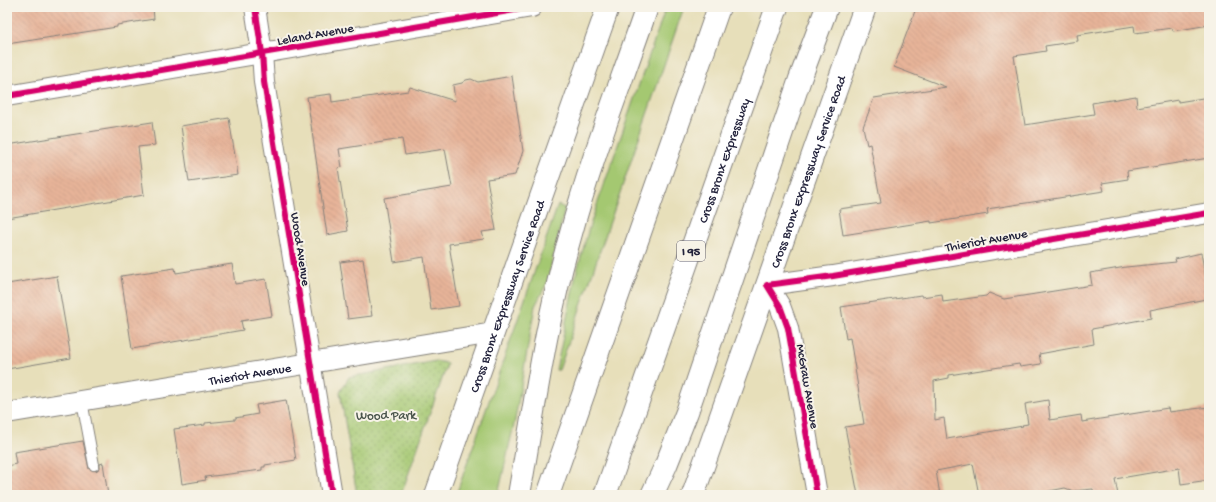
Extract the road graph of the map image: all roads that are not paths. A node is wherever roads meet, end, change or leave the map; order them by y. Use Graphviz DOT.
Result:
graph roads {
  1 [pos="254,7"];
  2 [pos="532,7"];
  3 [pos="608,7"];
  4 [pos="647,7"];
  5 [pos="719,7"];
  6 [pos="777,7"];
  7 [pos="827,7"];
  8 [pos="865,7"];
  9 [pos="262,53"];
  10 [pos="7,96"];
  11 [pos="1209,213"];
  12 [pos="767,285"];
  13 [pos="493,333"];
  14 [pos="310,363"];
  15 [pos="82,400"];
  16 [pos="7,413"];
  17 [pos="94,465"];
  18 [pos="332,495"];
  19 [pos="436,495"];
  20 [pos="519,495"];
  21 [pos="548,495"];
  22 [pos="605,495"];
  23 [pos="652,495"];
  24 [pos="693,495"];
  25 [pos="817,495"];
  1 -- 9 [label="street, Wood Avenue"];
  2 -- 9 [label="street, Leland Avenue"];
  3 -- 13 [label="main road, Cross Bronx Expressway Service Road"];
  4 -- 20 [label="main road"];
  5 -- 21 [label="main road"];
  6 -- 22 [label="main road, Cross Bronx Expressway / I 95"];
  7 -- 23 [label="main road"];
  8 -- 12 [label="main road, Cross Bronx Expressway Service Road"];
  9 -- 10 [label="street, Leland Avenue"];
  9 -- 14 [label="street, Wood Avenue"];
  11 -- 12 [label="street, Thieriot Avenue"];
  12 -- 24 [label="main road, Cross Bronx Expressway Service Road"];
  12 -- 25 [label="street, McGraw Avenue"];
  13 -- 14 [label="street, Thieriot Avenue"];
  13 -- 19 [label="main road, Cross Bronx Expressway Service Road"];
  14 -- 15 [label="street, Thieriot Avenue"];
  14 -- 18 [label="street, Wood Avenue"];
  15 -- 16 [label="street, Thieriot Avenue"];
  15 -- 17 [label="lane"];
}
